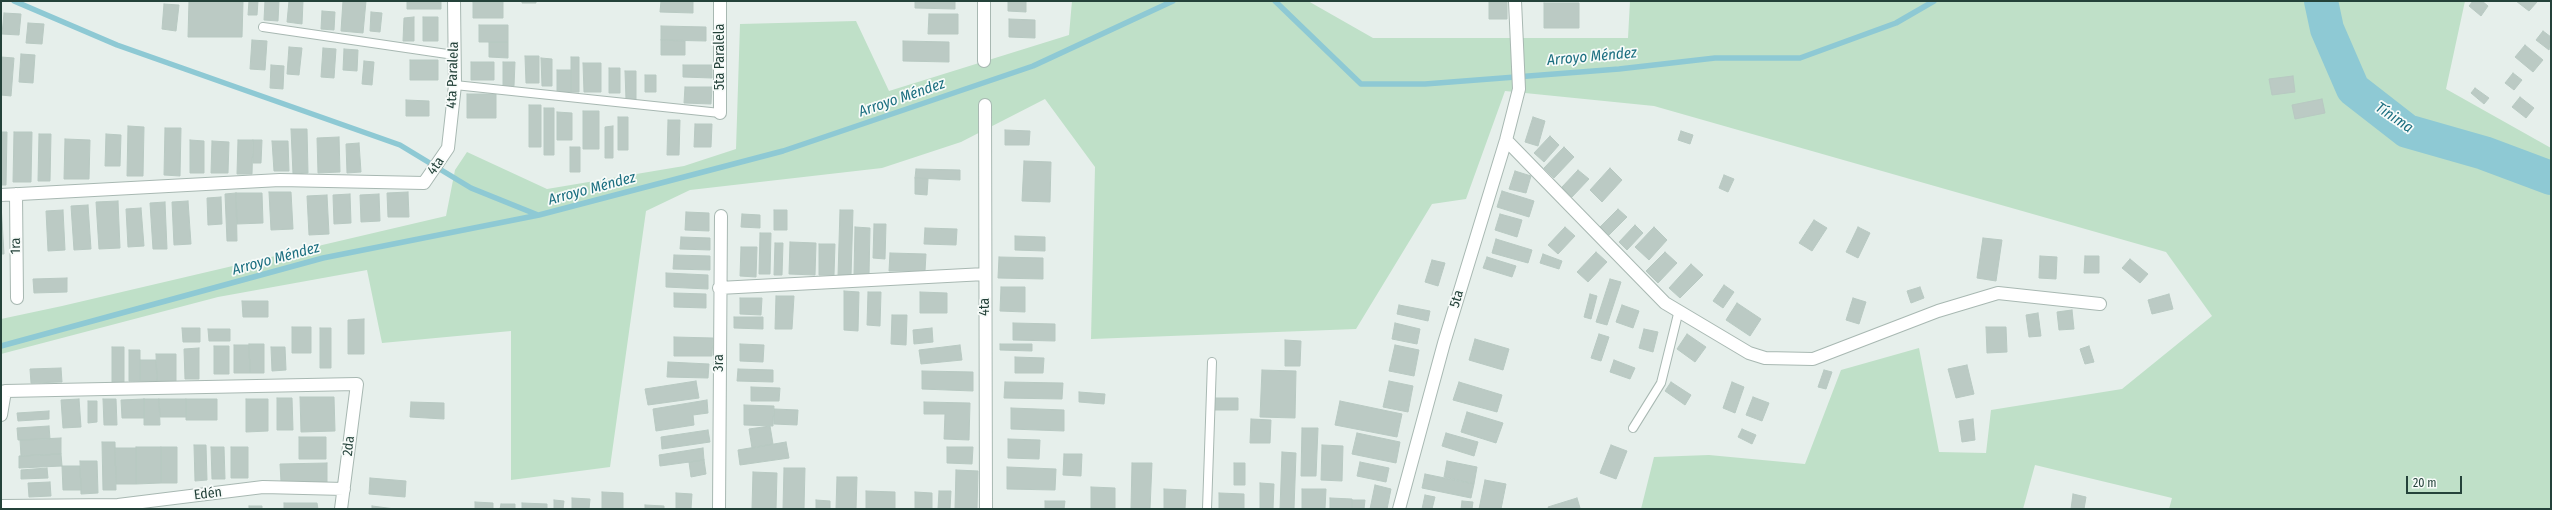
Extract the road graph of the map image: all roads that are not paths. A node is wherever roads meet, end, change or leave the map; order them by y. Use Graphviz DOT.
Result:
graph roads {
  1 [pos="454,1"];
  2 [pos="720,1"];
  3 [pos="984,1"];
  4 [pos="1515,1"];
  5 [pos="263,27"];
  6 [pos="454,55"];
  7 [pos="984,61"];
  8 [pos="455,85"];
  9 [pos="985,105"];
  10 [pos="720,113"];
  11 [pos="1506,140"];
  12 [pos="448,148"];
  13 [pos="16,194"];
  14 [pos="1,195"];
  15 [pos="721,216"];
  16 [pos="985,274"];
  17 [pos="719,288"];
  18 [pos="17,298"];
  19 [pos="2100,304"];
  20 [pos="1679,310"];
  21 [pos="1212,362"];
  22 [pos="1,415"];
  23 [pos="1633,428"];
  24 [pos="344,489"];
  25 [pos="1,506"];
  26 [pos="341,509"];
  27 [pos="719,509"];
  28 [pos="986,509"];
  29 [pos="1207,509"];
  30 [pos="1399,509"];
  1 -- 6 [label="street, 4ta Paralela"];
  2 -- 10 [label="street, 5ta Paralela"];
  3 -- 7 [label="street"];
  4 -- 11 [label="street, 5ta"];
  5 -- 6 [label="lane"];
  6 -- 8 [label="street, 4ta Paralela"];
  8 -- 10 [label="lane"];
  8 -- 12 [label="street, 4ta Paralela"];
  9 -- 16 [label="street, 4ta"];
  11 -- 20 [label="street"];
  11 -- 30 [label="street, 5ta"];
  12 -- 13 [label="street, 4ta"];
  13 -- 14 [label="street"];
  13 -- 18 [label="street, 1ra"];
  15 -- 17 [label="street, 3ra"];
  16 -- 17 [label="street"];
  16 -- 28 [label="street, 4ta"];
  17 -- 27 [label="street, 3ra"];
  19 -- 20 [label="street"];
  20 -- 23 [label="lane"];
  21 -- 29 [label="lane"];
  22 -- 24 [label="street, 2da"];
  24 -- 25 [label="street, Edén"];
  24 -- 26 [label="street, 2da"];
}
